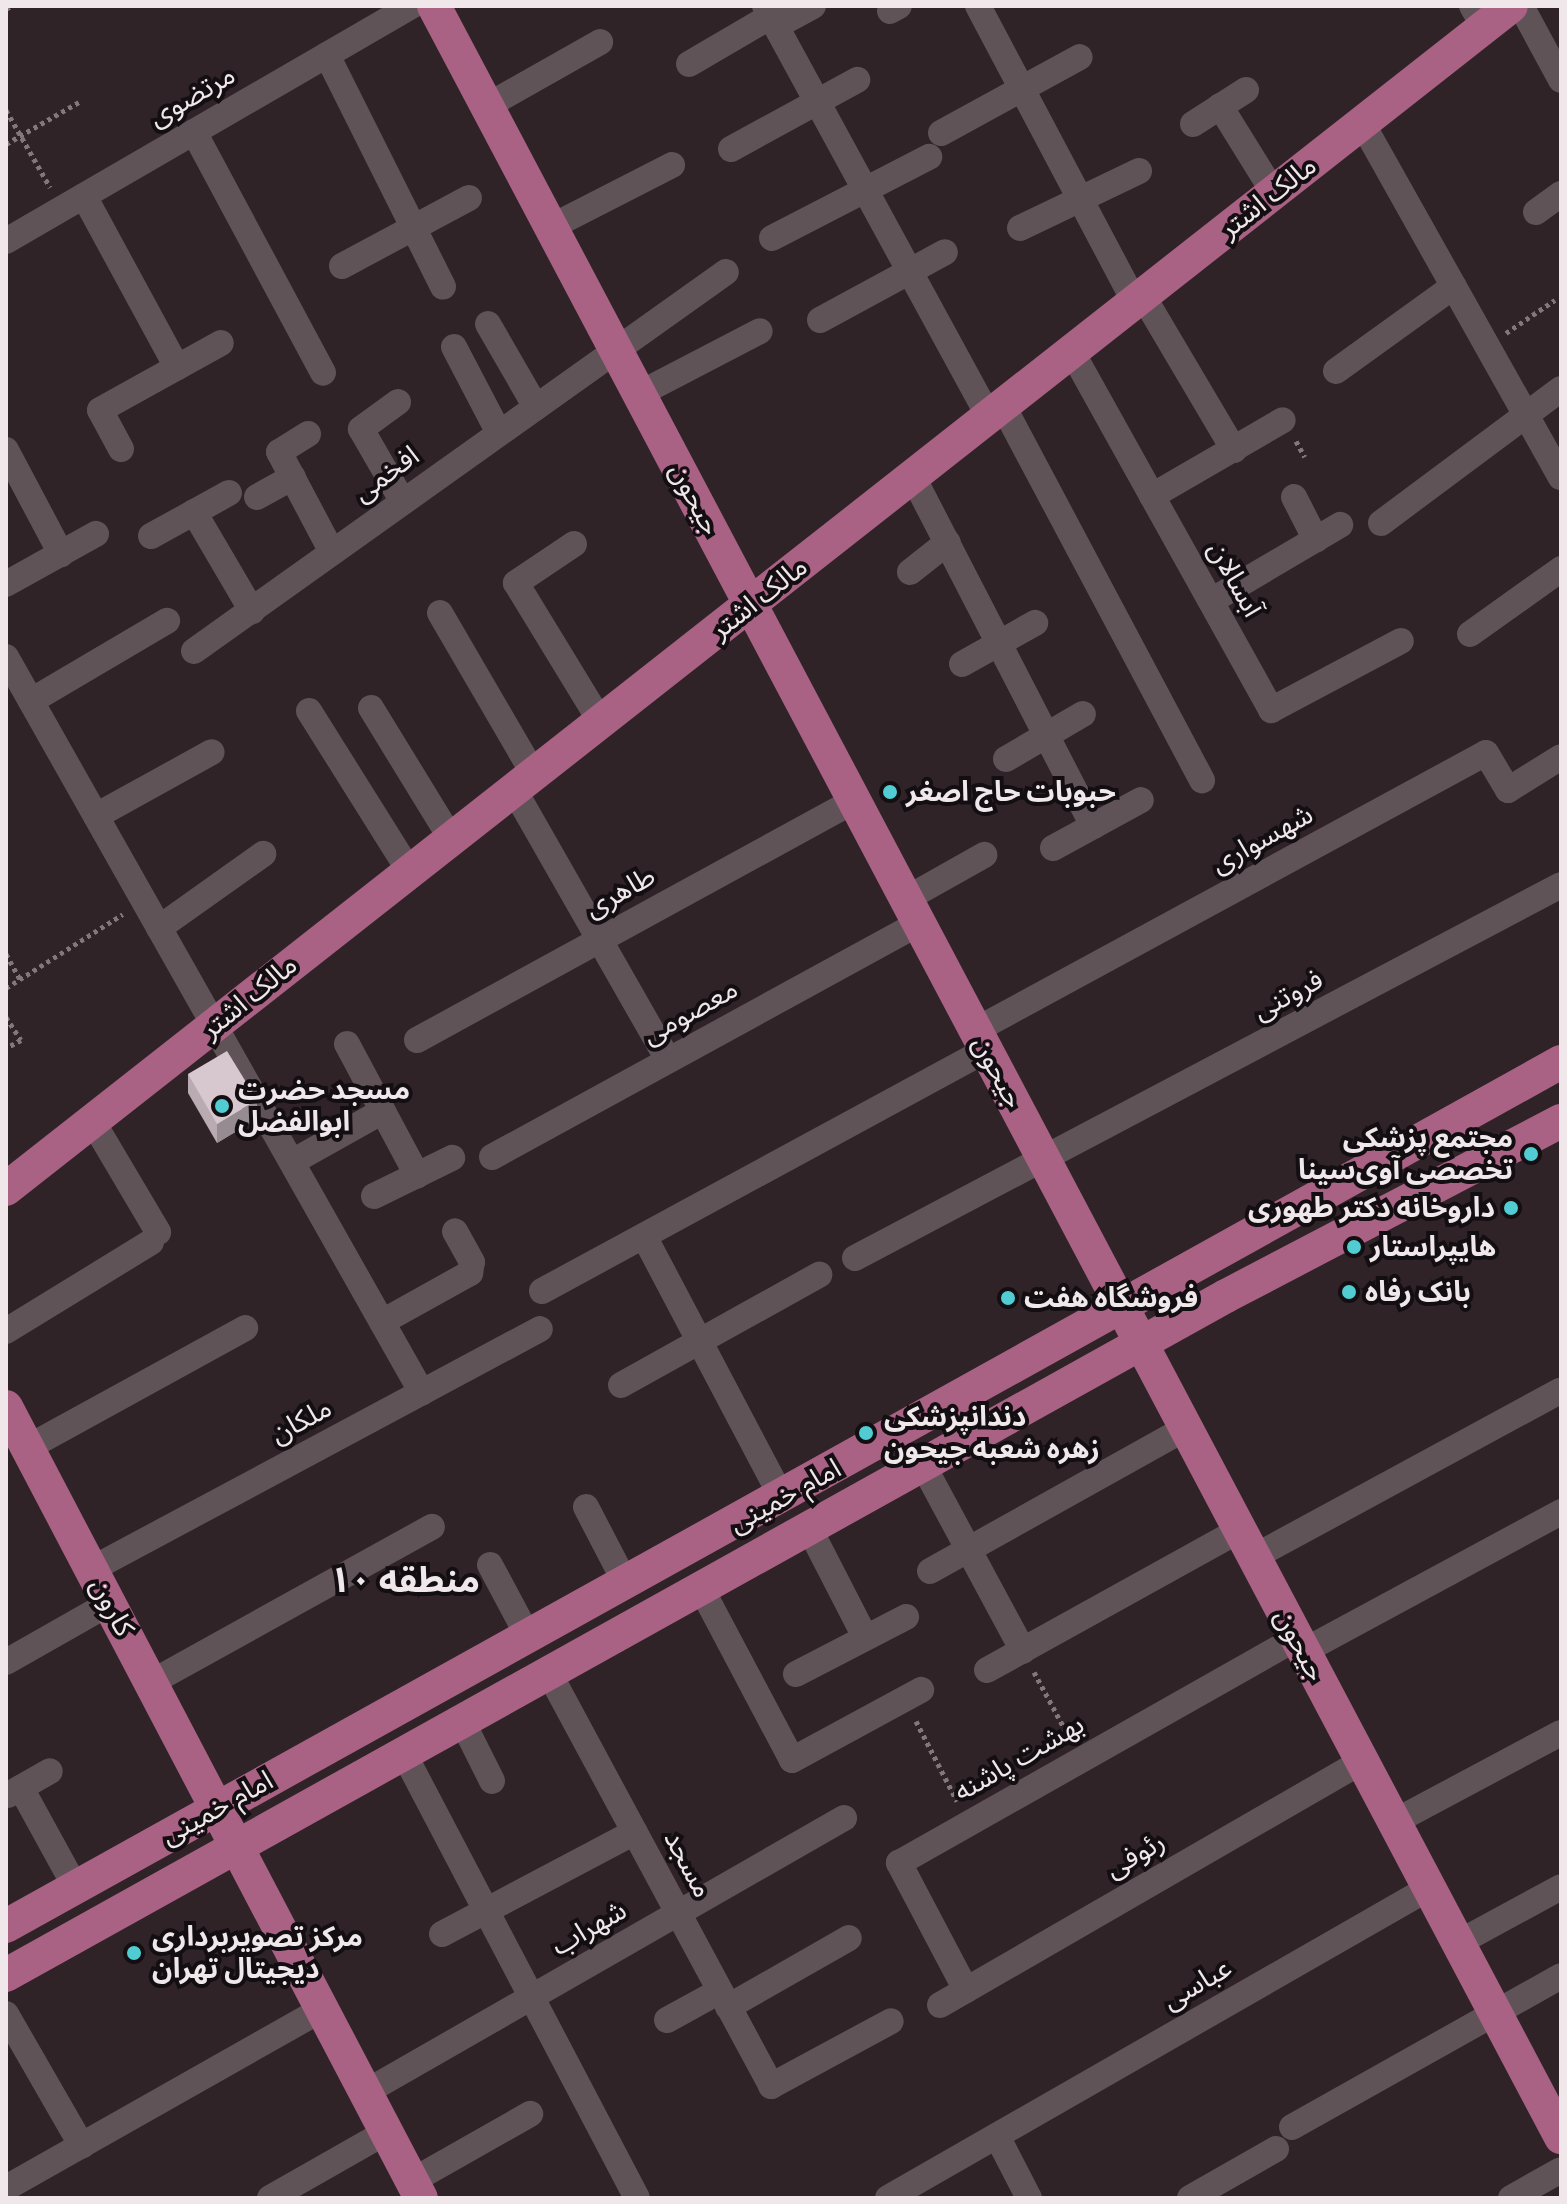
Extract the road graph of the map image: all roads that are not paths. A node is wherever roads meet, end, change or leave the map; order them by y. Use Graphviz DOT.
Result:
graph roads {
  1 [pos="411,6"];
  2 [pos="434,6"];
  3 [pos="813,6"];
  4 [pos="978,6"];
  5 [pos="1511,6"];
  6 [pos="1521,6"];
  7 [pos="771,16"];
  8 [pos="1478,17"];
  9 [pos="600,42"];
  10 [pos="327,55"];
  11 [pos="1080,57"];
  12 [pos="689,64"];
  13 [pos="857,80"];
  14 [pos="1561,80"];
  15 [pos="1021,87"];
  16 [pos="1246,90"];
  17 [pos="817,101"];
  18 [pos="487,106"];
  19 [pos="1220,106"];
  20 [pos="1362,123"];
  21 [pos="1193,124"];
  22 [pos="194,132"];
  23 [pos="941,133"];
  24 [pos="731,149"];
  25 [pos="929,157"];
  26 [pos="672,165"];
  27 [pos="1139,171"];
  28 [pos="865,189"];
  29 [pos="1274,193"];
  30 [pos="1561,194"];
  31 [pos="469,198"];
  32 [pos="1080,199"];
  33 [pos="74,202"];
  34 [pos="1536,212"];
  35 [pos="551,227"];
  36 [pos="414,228"];
  37 [pos="1020,228"];
  38 [pos="772,238"];
  39 [pos="6,241"];
  40 [pos="945,252"];
  41 [pos="342,266"];
  42 [pos="726,272"];
  43 [pos="911,272"];
  44 [pos="1454,286"];
  45 [pos="443,287"];
  46 [pos="1139,299"];
  47 [pos="820,320"];
  48 [pos="488,324"];
  49 [pos="760,331"];
  50 [pos="221,343"];
  51 [pos="454,347"];
  52 [pos="616,349"];
  53 [pos="1072,352"];
  54 [pos="177,367"];
  55 [pos="1336,371"];
  56 [pos="323,373"];
  57 [pos="1561,389"];
  58 [pos="639,394"];
  59 [pos="398,402"];
  60 [pos="536,407"];
  61 [pos="996,412"];
  62 [pos="1526,415"];
  63 [pos="1283,420"];
  64 [pos="499,433"];
  65 [pos="308,434"];
  66 [pos="121,449"];
  67 [pos="6,450"];
  68 [pos="1234,450"];
  69 [pos="293,477"];
  70 [pos="913,477"];
  71 [pos="1561,477"];
  72 [pos="229,493"];
  73 [pos="1152,496"];
  74 [pos="257,497"];
  75 [pos="1294,497"];
  76 [pos="403,502"];
  77 [pos="194,512"];
  78 [pos="1381,523"];
  79 [pos="1340,525"];
  80 [pos="96,534"];
  81 [pos="151,536"];
  82 [pos="1316,540"];
  83 [pos="948,542"];
  84 [pos="574,544"];
  85 [pos="332,552"];
  86 [pos="61,554"];
  87 [pos="1561,569"];
  88 [pos="910,572"];
  89 [pos="6,584"];
  90 [pos="1211,601"];
  91 [pos="751,605"];
  92 [pos="252,611"];
  93 [pos="440,613"];
  94 [pos="167,621"];
  95 [pos="1035,623"];
  96 [pos="1470,634"];
  97 [pos="1401,641"];
  98 [pos="1000,644"];
  99 [pos="194,651"];
  100 [pos="6,657"];
  101 [pos="962,664"];
  102 [pos="31,701"];
  103 [pos="371,708"];
  104 [pos="309,711"];
  105 [pos="1083,714"];
  106 [pos="599,719"];
  107 [pos="1046,734"];
  108 [pos="212,752"];
  109 [pos="1561,757"];
  110 [pos="1006,759"];
  111 [pos="522,780"];
  112 [pos="1202,780"];
  113 [pos="1141,800"];
  114 [pos="854,801"];
  115 [pos="96,816"];
  116 [pos="1093,826"];
  117 [pos="450,837"];
  118 [pos="1053,848"];
  119 [pos="263,854"];
  120 [pos="984,855"];
  121 [pos="408,869"];
  122 [pos="1561,885"];
  123 [pos="913,911"];
  124 [pos="159,928"];
  125 [pos="603,938"];
  126 [pos="214,1025"];
  127 [pos="417,1040"];
  128 [pos="981,1040"];
  129 [pos="347,1044"];
  130 [pos="668,1060"];
  131 [pos="1561,1062"];
  132 [pos="383,1111"];
  133 [pos="1561,1121"];
  134 [pos="93,1122"];
  135 [pos="492,1157"];
  136 [pos="452,1158"];
  137 [pos="1045,1161"];
  138 [pos="292,1162"];
  139 [pos="417,1175"];
  140 [pos="6,1189"];
  141 [pos="374,1196"];
  142 [pos="455,1231"];
  143 [pos="644,1236"];
  144 [pos="1227,1248"];
  145 [pos="855,1258"];
  146 [pos="819,1275"];
  147 [pos="1245,1287"];
  148 [pos="542,1291"];
  149 [pos="1121,1306"];
  150 [pos="382,1322"];
  151 [pos="245,1328"];
  152 [pos="540,1329"];
  153 [pos="6,1331"];
  154 [pos="701,1343"];
  155 [pos="1141,1343"];
  156 [pos="621,1385"];
  157 [pos="1561,1390"];
  158 [pos="422,1393"];
  159 [pos="6,1407"];
  160 [pos="1186,1428"];
  161 [pos="27,1448"];
  162 [pos="923,1465"];
  163 [pos="782,1498"];
  164 [pos="586,1507"];
  165 [pos="1561,1512"];
  166 [pos="432,1527"];
  167 [pos="809,1528"];
  168 [pos="1247,1544"];
  169 [pos="969,1550"];
  170 [pos="490,1565"];
  171 [pos="92,1569"];
  172 [pos="930,1571"];
  173 [pos="626,1584"];
  174 [pos="702,1590"];
  175 [pos="110,1603"];
  176 [pos="906,1617"];
  177 [pos="865,1637"];
  178 [pos="529,1638"];
  179 [pos="1300,1644"];
  180 [pos="1023,1651"];
  181 [pos="6,1662"];
  182 [pos="987,1670"];
  183 [pos="549,1673"];
  184 [pos="796,1674"];
  185 [pos="152,1682"];
  186 [pos="913,1695"];
  187 [pos="462,1721"];
  188 [pos="1561,1733"];
  189 [pos="404,1754"];
  190 [pos="1362,1761"];
  191 [pos="50,1771"];
  192 [pos="492,1781"];
  193 [pos="13,1792"];
  194 [pos="218,1807"];
  195 [pos="844,1818"];
  196 [pos="1394,1822"];
  197 [pos="635,1832"];
  198 [pos="238,1845"];
  199 [pos="1561,1887"];
  200 [pos="76,1888"];
  201 [pos="1429,1888"];
  202 [pos="487,1911"];
  203 [pos="678,1913"];
  204 [pos="6,1926"];
  205 [pos="442,1934"];
  206 [pos="849,1938"];
  207 [pos="1458,1943"];
  208 [pos="6,1975"];
  209 [pos="1561,1976"];
  210 [pos="966,1990"];
  211 [pos="532,1998"];
  212 [pos="724,1999"];
  213 [pos="940,2005"];
  214 [pos="323,2009"];
  215 [pos="1495,2013"];
  216 [pos="6,2014"];
  217 [pos="667,2020"];
  218 [pos="891,2021"];
  219 [pos="366,2092"];
  220 [pos="530,2114"];
  221 [pos="1292,2127"];
  222 [pos="386,2132"];
  223 [pos="997,2136"];
  224 [pos="1561,2137"];
  225 [pos="82,2146"];
  226 [pos="1276,2149"];
  227 [pos="1561,2170"];
  228 [pos="6,2188"];
  229 [pos="416,2190"];
  230 [pos="270,2198"];
  231 [pos="637,2198"];
  232 [pos="888,2198"];
  233 [pos="1029,2198"];
  234 [pos="1190,2198"];
  235 [pos="1511,2198"];
  1 -- 10 [label="street, مرتضوی"];
  2 -- 18 [label="main road, جیحون"];
  3 -- 7 [label="street"];
  4 -- 15 [label="street"];
  5 -- 8 [label="main road, مالک اشتر"];
  6 -- 14 [label="street"];
  7 -- 12 [label="street"];
  7 -- 17 [label="street"];
  8 -- 20 [label="main road, مالک اشتر"];
  9 -- 18 [label="street"];
  10 -- 22 [label="street, مرتضوی"];
  10 -- 36 [label="street"];
  11 -- 15 [label="street"];
  13 -- 17 [label="street"];
  15 -- 23 [label="street"];
  15 -- 32 [label="street"];
  16 -- 19 [label="street"];
  17 -- 24 [label="street"];
  17 -- 28 [label="street"];
  18 -- 35 [label="main road, جیحون"];
  19 -- 21 [label="street"];
  19 -- 29 [label="street"];
  20 -- 29 [label="main road, مالک اشتر"];
  20 -- 44 [label="street"];
  22 -- 33 [label="street, مرتضوی"];
  22 -- 56 [label="street"];
  25 -- 28 [label="street"];
  26 -- 35 [label="street"];
  27 -- 32 [label="street"];
  28 -- 38 [label="street"];
  28 -- 43 [label="street"];
  29 -- 46 [label="main road, مالک اشتر"];
  30 -- 34 [label="street"];
  31 -- 36 [label="street"];
  32 -- 37 [label="street"];
  32 -- 46 [label="street"];
  33 -- 39 [label="street, مرتضوی"];
  33 -- 54 [label="street"];
  35 -- 52 [label="main road, جیحون"];
  36 -- 41 [label="street"];
  36 -- 45 [label="street"];
  40 -- 43 [label="street"];
  42 -- 52 [label="street, افخمی"];
  43 -- 47 [label="street"];
  43 -- 61 [label="street"];
  44 -- 55 [label="street"];
  44 -- 62 [label="street"];
  46 -- 53 [label="main road, مالک اشتر"];
  46 -- 68 [label="street"];
  48 -- 60 [label="street"];
  49 -- 58 [label="street"];
  50 -- 54 [label="street"];
  51 -- 64 [label="street"];
  52 -- 58 [label="main road, جیحون"];
  52 -- 60 [label="street, افخمی"];
  53 -- 61 [label="main road, مالک اشتر"];
  53 -- 73 [label="street, آبسالان"];
  54 -- 66 [label="street"];
  57 -- 62 [label="street"];
  58 -- 91 [label="main road, جیحون"];
  59 -- 76 [label="street"];
  60 -- 64 [label="street, افخمی"];
  61 -- 70 [label="main road, مالک اشتر"];
  61 -- 112 [label="street"];
  62 -- 71 [label="street"];
  62 -- 78 [label="street"];
  63 -- 68 [label="street"];
  64 -- 76 [label="street, افخمی"];
  65 -- 69 [label="street"];
  67 -- 86 [label="street"];
  68 -- 73 [label="street"];
  69 -- 74 [label="street"];
  69 -- 85 [label="street"];
  70 -- 83 [label="street"];
  70 -- 91 [label="main road, مالک اشتر"];
  72 -- 77 [label="street"];
  73 -- 90 [label="street, آبسالان"];
  75 -- 82 [label="street"];
  76 -- 85 [label="street, افخمی"];
  77 -- 81 [label="street"];
  77 -- 92 [label="street"];
  79 -- 82 [label="street"];
  80 -- 86 [label="street"];
  82 -- 90 [label="street"];
  83 -- 88 [label="street"];
  83 -- 98 [label="street"];
  84 -- 106 [label="street"];
  85 -- 92 [label="street, افخمی"];
  86 -- 89 [label="street"];
  87 -- 96 [label="street"];
  90 -- 97 [label="street, آبسالان"];
  91 -- 106 [label="main road, مالک اشتر"];
  91 -- 114 [label="main road, جیحون"];
  92 -- 99 [label="street, افخمی"];
  93 -- 111 [label="street"];
  94 -- 102 [label="street"];
  95 -- 98 [label="street"];
  98 -- 101 [label="street"];
  98 -- 107 [label="street"];
  100 -- 102 [label="street"];
  102 -- 115 [label="street"];
  103 -- 117 [label="street"];
  104 -- 121 [label="street"];
  105 -- 107 [label="street"];
  106 -- 111 [label="main road, مالک اشتر"];
  107 -- 110 [label="street"];
  107 -- 116 [label="street"];
  108 -- 115 [label="street"];
  109 -- 128 [label="street, شهسواری"];
  111 -- 117 [label="main road, مالک اشتر"];
  111 -- 125 [label="street"];
  113 -- 116 [label="street"];
  114 -- 123 [label="main road, جیحون"];
  114 -- 125 [label="street, طاهری"];
  115 -- 124 [label="street"];
  116 -- 118 [label="street"];
  117 -- 121 [label="main road, مالک اشتر"];
  119 -- 124 [label="street"];
  120 -- 123 [label="street, معصومی"];
  121 -- 126 [label="main road, مالک اشتر"];
  122 -- 137 [label="street, فروتنی"];
  123 -- 128 [label="main road, جیحون"];
  123 -- 130 [label="street, معصومی"];
  124 -- 126 [label="street"];
  125 -- 127 [label="street, طاهری"];
  125 -- 130 [label="street"];
  126 -- 134 [label="main road, مالک اشتر"];
  126 -- 138 [label="street"];
  128 -- 137 [label="main road, جیحون"];
  128 -- 143 [label="street"];
  129 -- 132 [label="street"];
  130 -- 135 [label="street, معصومی"];
  131 -- 144 [label="main road, امام خمینی"];
  132 -- 138 [label="street"];
  132 -- 139 [label="street"];
  133 -- 147 [label="main road, امام خمینی"];
  134 -- 140 [label="main road, مالک اشتر"];
  134 -- 153 [label="street"];
  136 -- 139 [label="street"];
  137 -- 145 [label="street, فروتنی"];
  137 -- 149 [label="main road, جیحون"];
  138 -- 150 [label="street"];
  139 -- 141 [label="street"];
  142 -- 150 [label="street"];
  143 -- 148 [label="street"];
  143 -- 154 [label="street"];
  144 -- 147 [label="main road"];
  144 -- 149 [label="main road, امام خمینی"];
  146 -- 154 [label="street"];
  147 -- 155 [label="main road, امام خمینی"];
  149 -- 155 [label="main road, جیحون"];
  149 -- 163 [label="main road, امام خمینی"];
  150 -- 158 [label="street"];
  151 -- 161 [label="street"];
  152 -- 158 [label="street, ملکان"];
  154 -- 156 [label="street"];
  154 -- 163 [label="street"];
  155 -- 160 [label="main road, جیحون"];
  155 -- 162 [label="main road, امام خمینی"];
  157 -- 168 [label="street"];
  158 -- 171 [label="street, ملکان"];
  159 -- 161 [label="main road, کارون"];
  160 -- 168 [label="main road, جیحون"];
  160 -- 169 [label="street"];
  161 -- 171 [label="main road, کارون"];
  162 -- 167 [label="main road, امام خمینی"];
  162 -- 169 [label="street"];
  163 -- 173 [label="main road, امام خمینی"];
  164 -- 173 [label="street"];
  165 -- 179 [label="street, بهشت پاشنه"];
  166 -- 185 [label="street"];
  167 -- 174 [label="main road, امام خمینی"];
  167 -- 177 [label="street"];
  168 -- 179 [label="main road, جیحون"];
  168 -- 180 [label="street"];
  169 -- 172 [label="street"];
  169 -- 180 [label="street"];
  170 -- 178 [label="street"];
  171 -- 175 [label="main road, کارون"];
  173 -- 178 [label="main road, امام خمینی"];
  174 -- 183 [label="main road, امام خمینی"];
  174 -- 186 [label="street"];
  175 -- 181 [label="street"];
  175 -- 185 [label="main road, کارون"];
  176 -- 177 [label="street"];
  177 -- 184 [label="street"];
  178 -- 194 [label="main road, امام خمینی"];
  179 -- 190 [label="main road, جیحون"];
  179 -- 210 [label="street, بهشت پاشنه"];
  180 -- 182 [label="street"];
  183 -- 187 [label="main road, امام خمینی"];
  183 -- 197 [label="street, مسجد"];
  185 -- 194 [label="main road, کارون"];
  187 -- 189 [label="main road, امام خمینی"];
  187 -- 192 [label="street"];
  188 -- 196 [label="street"];
  189 -- 198 [label="main road, امام خمینی"];
  189 -- 202 [label="street"];
  190 -- 196 [label="main road, جیحون"];
  190 -- 210 [label="street, رئوفی"];
  191 -- 193 [label="street"];
  193 -- 200 [label="street"];
  194 -- 198 [label="main road, کارون"];
  194 -- 200 [label="main road, امام خمینی"];
  195 -- 203 [label="street, شهراب"];
  196 -- 201 [label="main road, جیحون"];
  197 -- 202 [label="street"];
  197 -- 203 [label="street, مسجد"];
  198 -- 208 [label="main road, امام خمینی"];
  198 -- 214 [label="main road"];
  199 -- 207 [label="street"];
  200 -- 204 [label="main road, امام خمینی"];
  201 -- 207 [label="main road, جیحون"];
  201 -- 223 [label="street, عباسی"];
  202 -- 205 [label="street"];
  202 -- 211 [label="street"];
  203 -- 211 [label="street, شهراب"];
  203 -- 212 [label="street, مسجد"];
  206 -- 212 [label="street"];
  207 -- 215 [label="main road, جیحون"];
  209 -- 215 [label="street"];
  210 -- 213 [label="street, رئوفی"];
  211 -- 219 [label="street, شهراب"];
  211 -- 231 [label="street"];
  212 -- 217 [label="street"];
  212 -- 218 [label="street, مسجد"];
  214 -- 219 [label="main road"];
  214 -- 225 [label="street"];
  215 -- 221 [label="street"];
  215 -- 224 [label="main road, جیحون"];
  216 -- 225 [label="street"];
  219 -- 222 [label="main road"];
  220 -- 229 [label="street"];
  222 -- 229 [label="main road"];
  222 -- 230 [label="street"];
  223 -- 232 [label="street, عباسی"];
  223 -- 233 [label="street"];
  225 -- 228 [label="street"];
  226 -- 234 [label="street"];
  227 -- 235 [label="street"];
}
